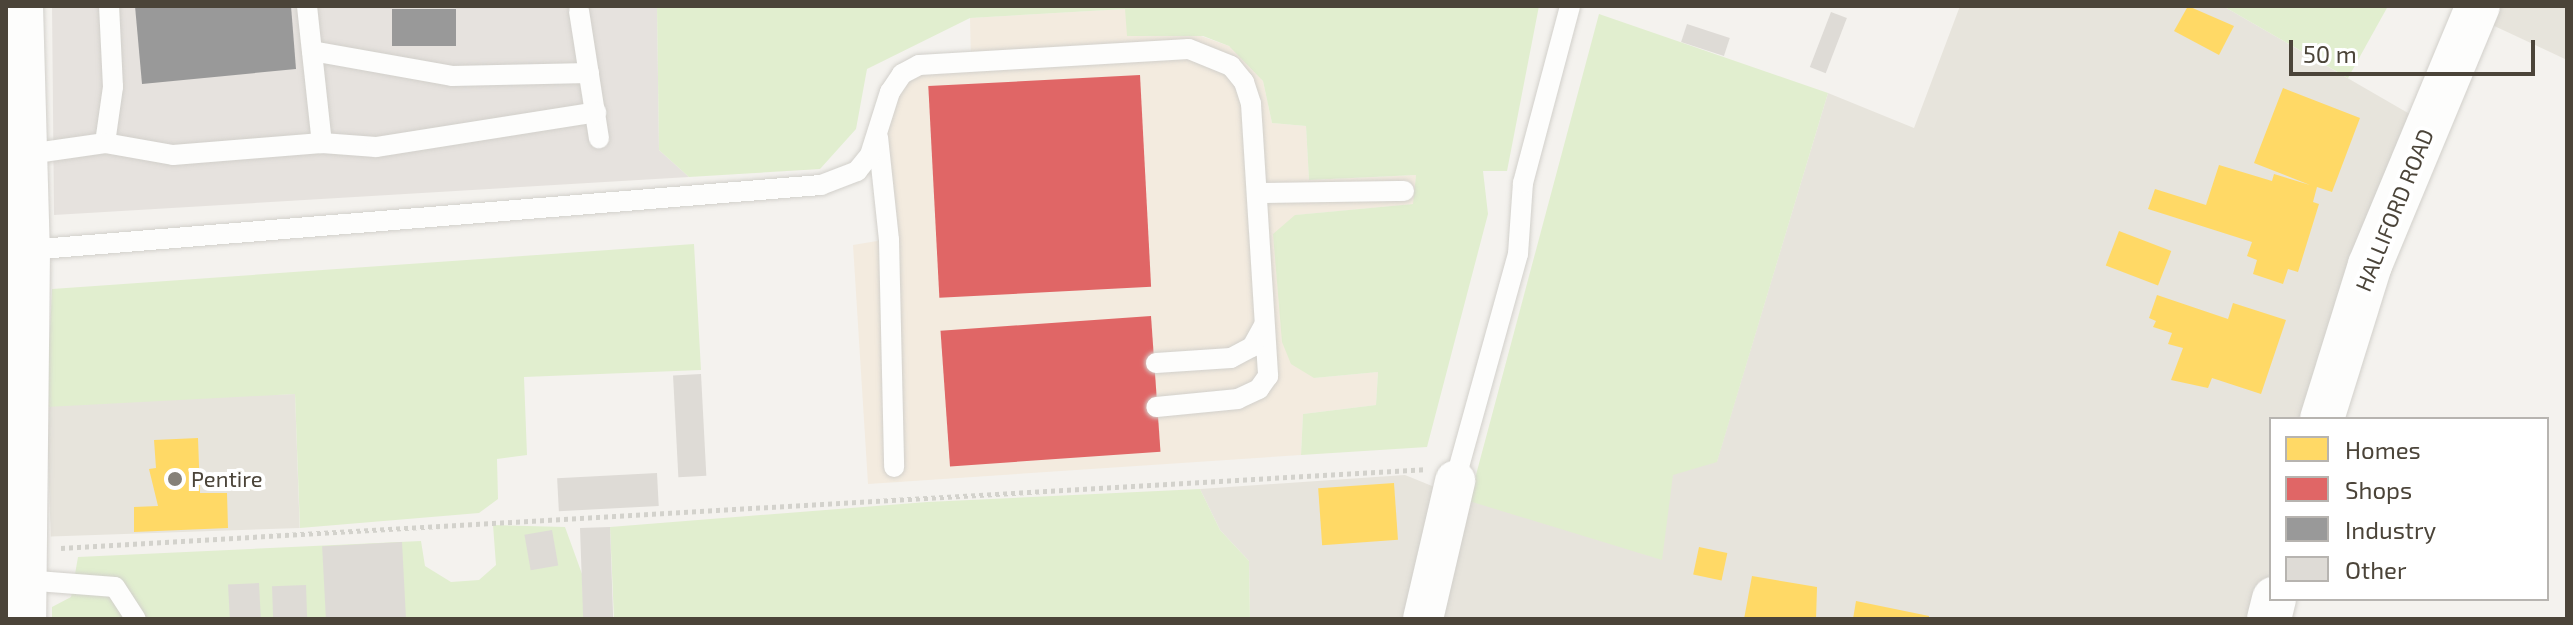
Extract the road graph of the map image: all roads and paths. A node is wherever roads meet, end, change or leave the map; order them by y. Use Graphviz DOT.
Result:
graph roads {
  1 [pos="21,6"];
  2 [pos="109,6"];
  3 [pos="307,6"];
  4 [pos="1570,6"];
  5 [pos="2478,6"];
  6 [pos="579,11"];
  7 [pos="312,51"];
  8 [pos="589,73"];
  9 [pos="596,112"];
  10 [pos="878,137"];
  11 [pos="599,138"];
  12 [pos="105,143"];
  13 [pos="322,143"];
  14 [pos="22,155"];
  15 [pos="1404,191"];
  16 [pos="1257,193"];
  17 [pos="28,250"];
  18 [pos="1265,323"];
  19 [pos="1156,363"];
  20 [pos="1156,407"];
  21 [pos="2323,417"];
  22 [pos="894,467"];
  23 [pos="1455,481"];
  24 [pos="24,583"];
  25 [pos="136,619"];
  26 [pos="1423,619"];
  1 -- 14 [label="street"];
  2 -- 12 [label="lane"];
  3 -- 7 [label="lane"];
  4 -- 23 [label="lane"];
  5 -- 21 [label="street, HALLIFORD ROAD"];
  6 -- 8 [label="lane"];
  7 -- 8 [label="lane"];
  7 -- 13 [label="lane"];
  8 -- 9 [label="lane"];
  9 -- 11 [label="lane"];
  9 -- 13 [label="lane"];
  10 -- 16 [label="lane"];
  10 -- 17 [label="lane"];
  10 -- 22 [label="lane"];
  12 -- 13 [label="lane"];
  12 -- 14 [label="lane"];
  14 -- 17 [label="street"];
  15 -- 16 [label="lane"];
  16 -- 18 [label="lane"];
  17 -- 24 [label="street"];
  18 -- 19 [label="lane"];
  18 -- 20 [label="lane"];
  23 -- 24 [label="path"];
  23 -- 26 [label="street"];
  24 -- 25 [label="lane"];
}
